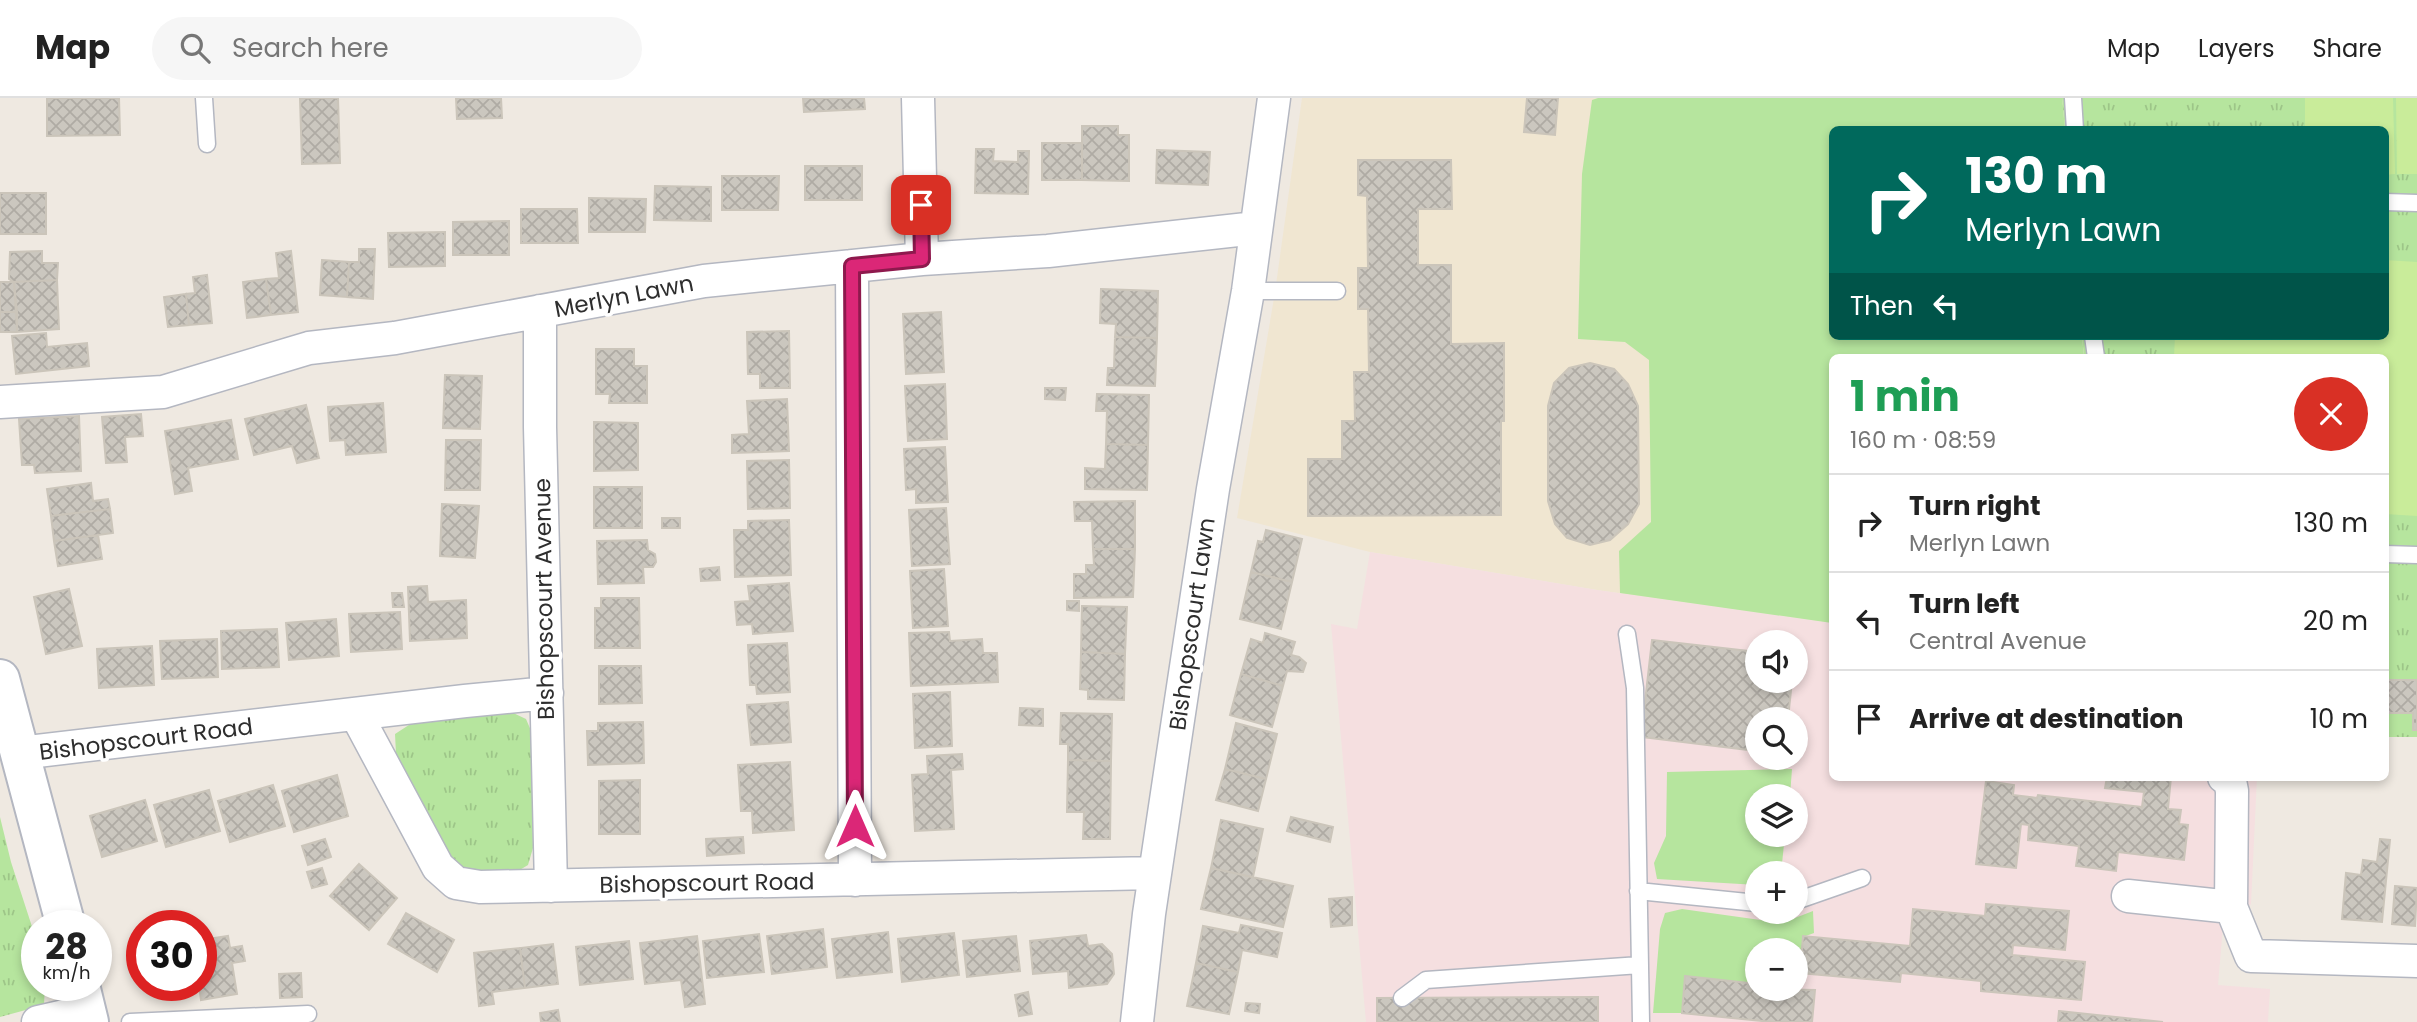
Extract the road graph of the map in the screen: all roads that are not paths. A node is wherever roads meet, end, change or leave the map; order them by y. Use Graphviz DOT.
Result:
graph roads {
  1 [pos="204,98"];
  2 [pos="918,98"];
  3 [pos="1274,98"];
  4 [pos="2073,98"];
  5 [pos="2075,126"];
  6 [pos="206,144"];
  7 [pos="2389,202"];
  8 [pos="2417,203"];
  9 [pos="1256,228"];
  10 [pos="922,259"];
  11 [pos="852,266"];
  12 [pos="1248,291"];
  13 [pos="1337,291"];
  14 [pos="540,312"];
  15 [pos="0,402"];
  16 [pos="2389,554"];
  17 [pos="2417,555"];
  18 [pos="1628,634"];
  19 [pos="0,679"];
  20 [pos="547,693"];
  21 [pos="356,714"];
  22 [pos="20,753"];
  23 [pos="2229,781"];
  24 [pos="1156,873"];
  25 [pos="1861,878"];
  26 [pos="855,880"];
  27 [pos="551,886"];
  28 [pos="1638,891"];
  29 [pos="2127,896"];
  30 [pos="1808,897"];
  31 [pos="1745,902"];
  32 [pos="2231,907"];
  33 [pos="62,910"];
  34 [pos="2417,961"];
  35 [pos="1640,965"];
  36 [pos="1402,998"];
  37 [pos="85,1006"];
  38 [pos="308,1014"];
  39 [pos="38,1022"];
  40 [pos="130,1022"];
  41 [pos="1137,1022"];
  42 [pos="1641,1022"];
  1 -- 6 [label="lane"];
  2 -- 10 [label="street"];
  3 -- 9 [label="street, Bishopscourt Lawn"];
  4 -- 5 [label="lane"];
  7 -- 8 [label="lane"];
  9 -- 10 [label="street, Merlyn Lawn"];
  9 -- 12 [label="street, Bishopscourt Lawn"];
  10 -- 11 [label="street, Merlyn Lawn"];
  11 -- 14 [label="street, Merlyn Lawn"];
  11 -- 26 [label="street"];
  12 -- 13 [label="lane"];
  12 -- 24 [label="street, Bishopscourt Lawn"];
  14 -- 15 [label="street, Merlyn Lawn"];
  14 -- 20 [label="street, Bishopscourt Avenue"];
  16 -- 17 [label="lane"];
  18 -- 28 [label="lane"];
  19 -- 22 [label="main road"];
  20 -- 21 [label="street, Bishopscourt Road"];
  20 -- 27 [label="street, Bishopscourt Avenue"];
  21 -- 22 [label="street, Bishopscourt Road"];
  21 -- 27 [label="street, Bishopscourt Road"];
  22 -- 33 [label="main road"];
  23 -- 32 [label="street"];
  24 -- 26 [label="street, Bishopscourt Road"];
  24 -- 41 [label="street, Bishopscourt Lawn"];
  25 -- 30 [label="lane"];
  26 -- 27 [label="street, Bishopscourt Road"];
  28 -- 31 [label="lane"];
  28 -- 35 [label="lane"];
  29 -- 32 [label="street"];
  32 -- 34 [label="street"];
  35 -- 36 [label="lane"];
  35 -- 42 [label="lane"];
  37 -- 39 [label="street"];
  38 -- 40 [label="lane"];
}
